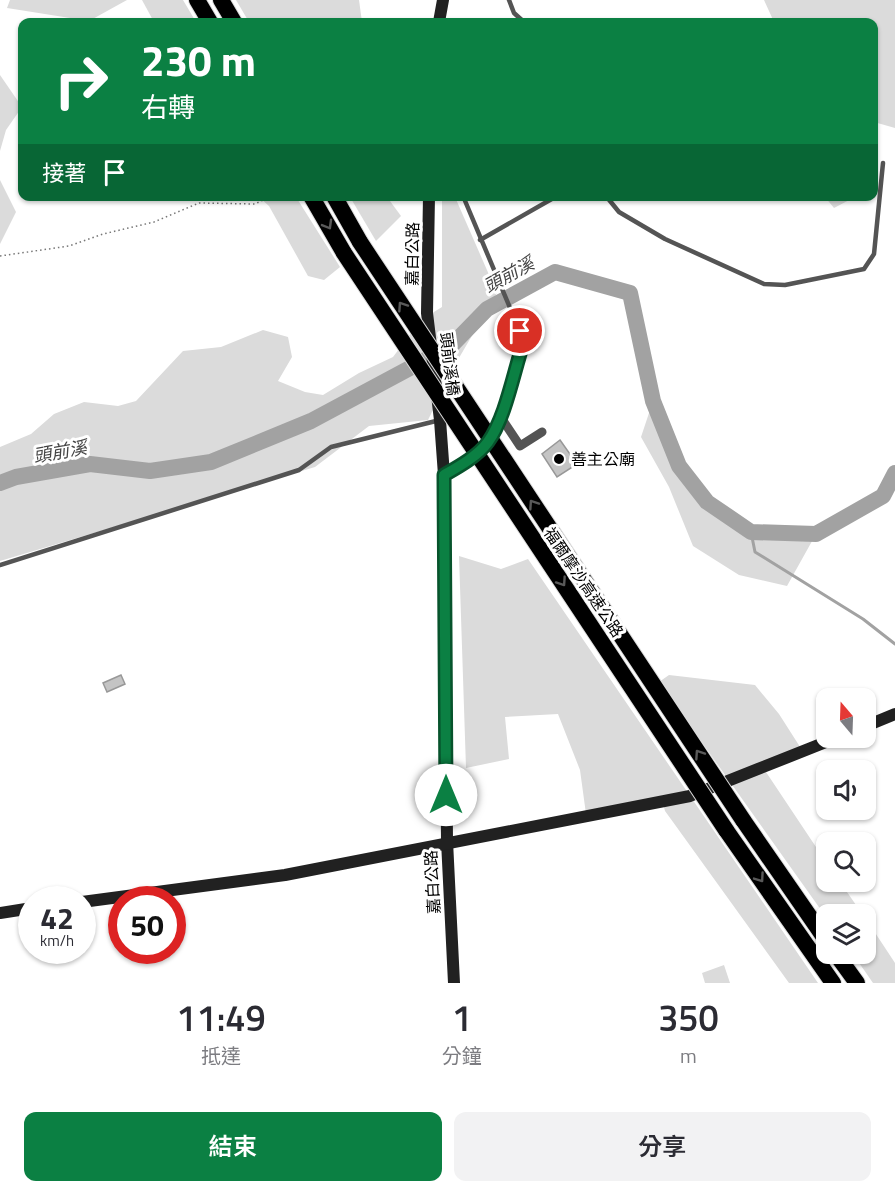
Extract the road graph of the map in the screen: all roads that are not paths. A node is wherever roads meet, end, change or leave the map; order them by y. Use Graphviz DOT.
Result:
graph roads {
  1 [pos="197,0"];
  2 [pos="221,0"];
  3 [pos="443,0"];
  4 [pos="509,0"];
  5 [pos="208,18"];
  6 [pos="232,18"];
  7 [pos="440,18"];
  8 [pos="520,18"];
  9 [pos="883,163"];
  10 [pos="314,201"];
  11 [pos="337,201"];
  12 [pos="429,201"];
  13 [pos="465,201"];
  14 [pos="548,201"];
  15 [pos="610,201"];
  16 [pos="480,240"];
  17 [pos="427,313"];
  18 [pos="500,416"];
  19 [pos="441,420"];
  20 [pos="542,432"];
  21 [pos="488,442"];
  22 [pos="480,449"];
  23 [pos="444,475"];
  24 [pos="0,565"];
  25 [pos="895,714"];
  26 [pos="876,722"];
  27 [pos="816,746"];
  28 [pos="447,841"];
  29 [pos="96,900"];
  30 [pos="18,910"];
  31 [pos="0,913"];
  32 [pos="816,926"];
  33 [pos="843,964"];
  34 [pos="454,983"];
  35 [pos="833,983"];
  36 [pos="857,983"];
  1 -- 5 [label="highway"];
  2 -- 6 [label="highway"];
  3 -- 7 [label="street"];
  4 -- 8 [label="lane"];
  9 -- 15 [label="lane"];
  10 -- 35 [label="highway, 福爾摩沙高速公路, one-way, bridge"];
  32 -- 11 [label="highway, 福爾摩沙高速公路, one-way, bridge"];
  12 -- 17 [label="street, 嘉白公路"];
  13 -- 16 [label="lane"];
  14 -- 16 [label="lane"];
  16 -- 18 [label="lane"];
  17 -- 19 [label="street, 頭前溪橋, bridge"];
  18 -- 20 [label="street"];
  18 -- 21 [label="lane"];
  19 -- 23 [label="street, 嘉白公路"];
  19 -- 24 [label="lane"];
  22 -- 23 [label="lane"];
  23 -- 28 [label="street, 嘉白公路"];
  25 -- 26 [label="street"];
  27 -- 28 [label="street"];
  28 -- 29 [label="street"];
  28 -- 34 [label="street, 嘉白公路"];
  30 -- 31 [label="street"];
  33 -- 36 [label="highway"];
}
